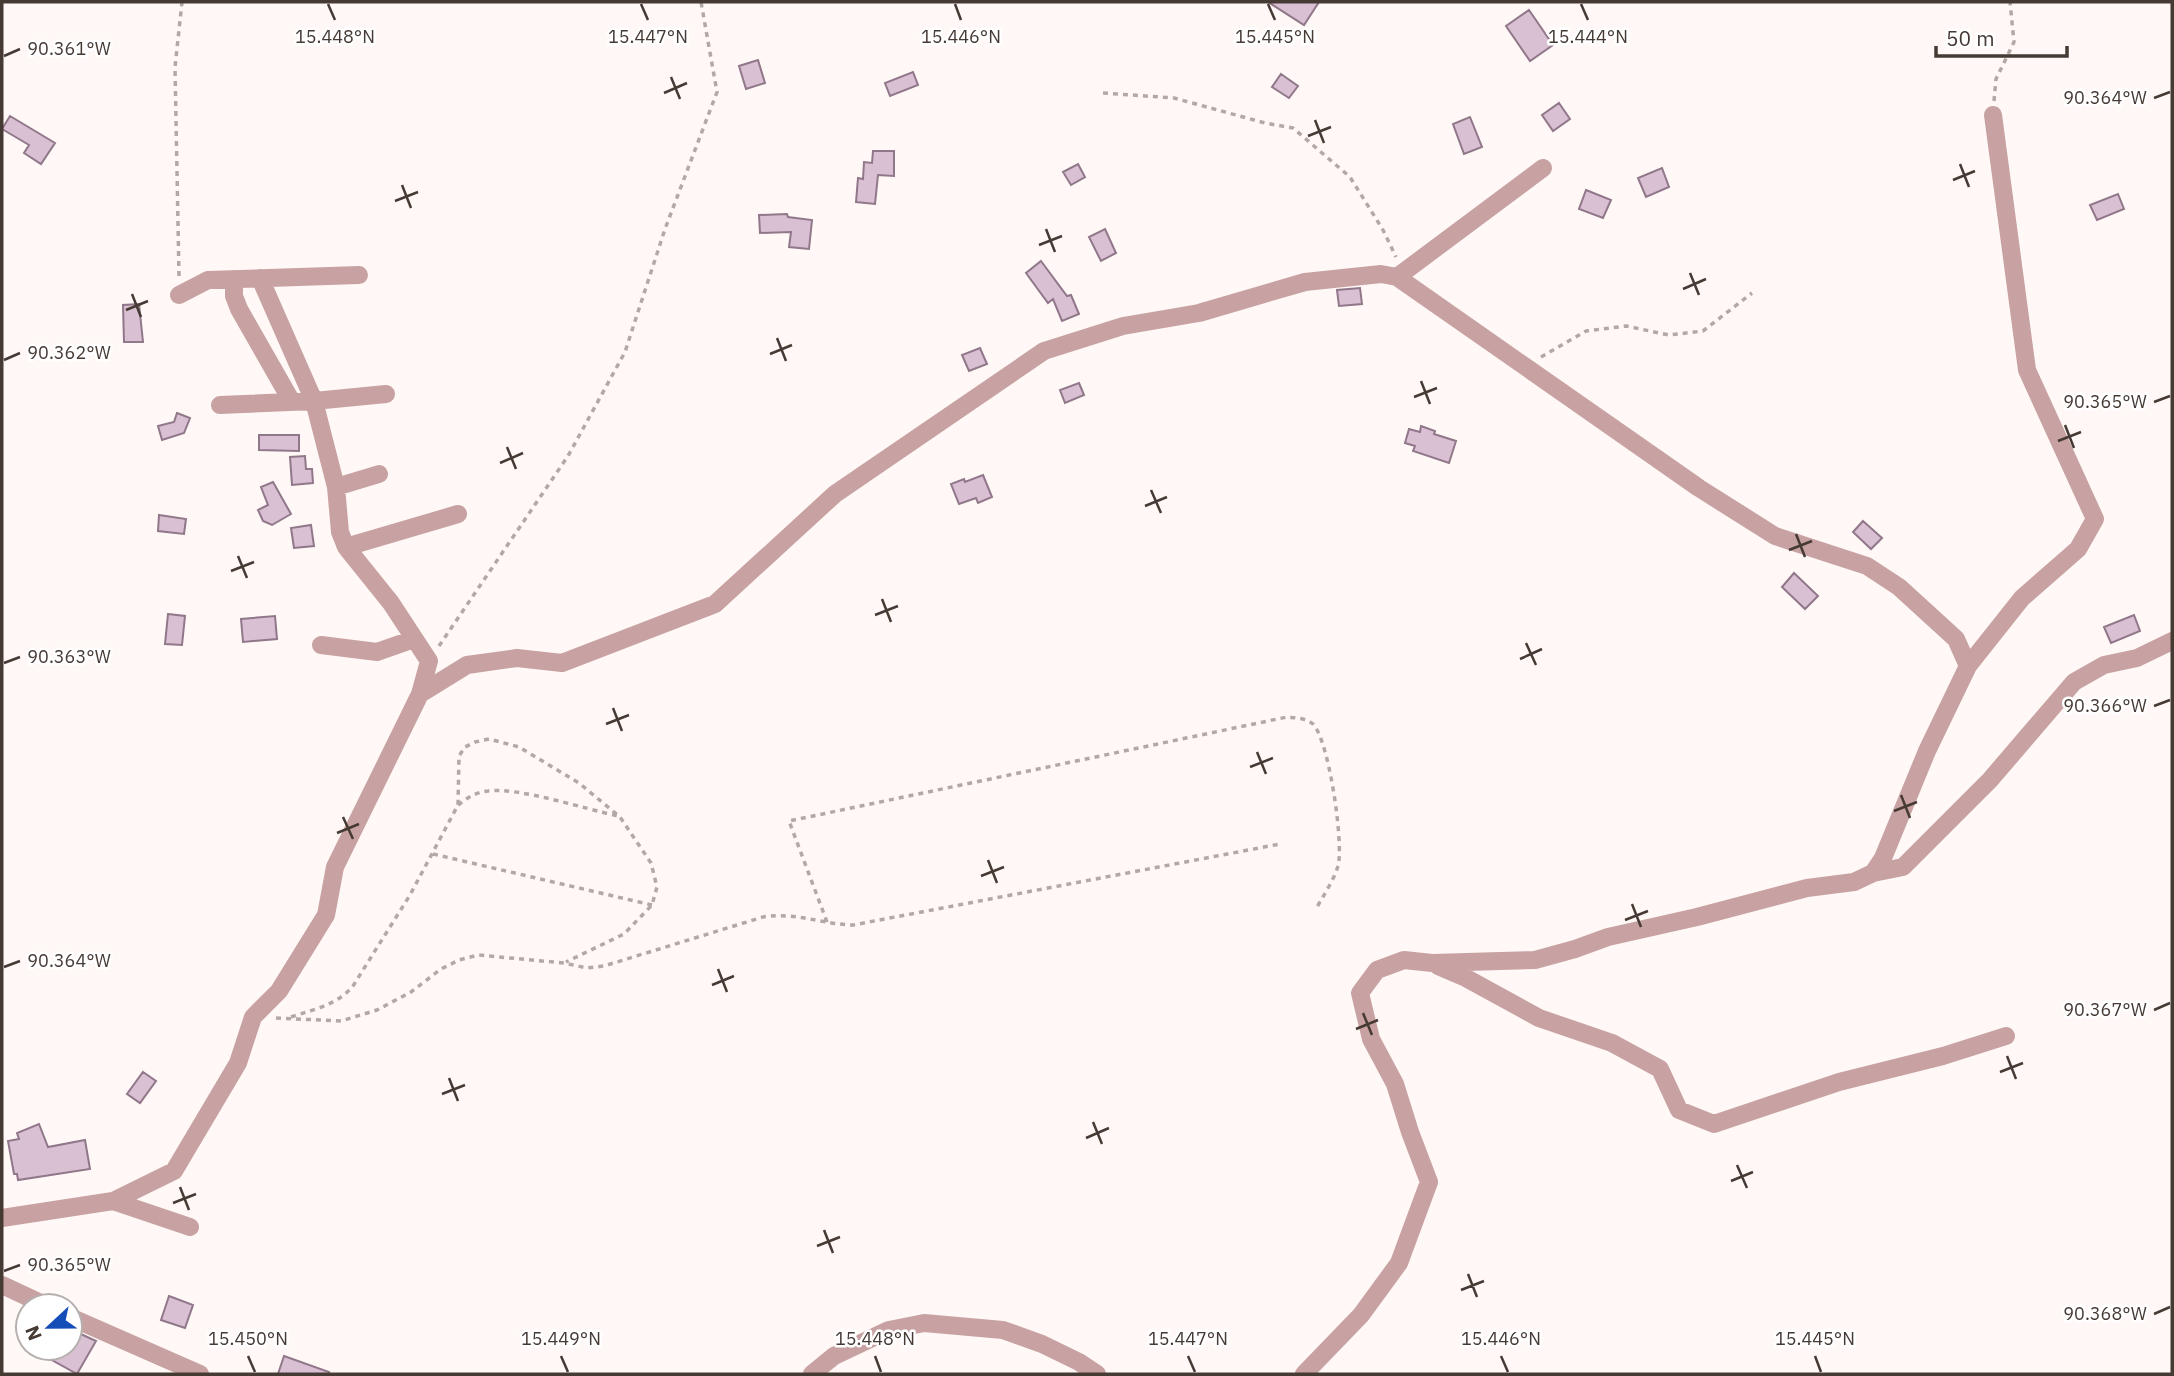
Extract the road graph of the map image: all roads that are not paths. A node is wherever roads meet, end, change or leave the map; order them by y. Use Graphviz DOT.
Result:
graph roads {
  1 [pos="1993,115"];
  2 [pos="1543,167"];
  3 [pos="359,275"];
  4 [pos="1397,277"];
  5 [pos="260,278"];
  6 [pos="234,279"];
  7 [pos="179,295"];
  8 [pos="386,394"];
  9 [pos="292,401"];
  10 [pos="314,401"];
  11 [pos="220,405"];
  12 [pos="379,474"];
  13 [pos="336,487"];
  14 [pos="458,514"];
  15 [pos="346,547"];
  16 [pos="414,639"];
  17 [pos="2172,641"];
  18 [pos="321,645"];
  19 [pos="1968,666"];
  20 [pos="420,694"];
  21 [pos="1873,873"];
  22 [pos="1432,963"];
  23 [pos="2006,1036"];
  24 [pos="113,1201"];
  25 [pos="2,1218"];
  26 [pos="190,1227"];
  27 [pos="84,1323"];
  28 [pos="200,1374"];
  29 [pos="813,1374"];
  30 [pos="1097,1374"];
  31 [pos="1304,1374"];
  1 -- 19 [label="street"];
  2 -- 4 [label="street"];
  3 -- 5 [label="street"];
  4 -- 19 [label="street"];
  4 -- 20 [label="street"];
  5 -- 6 [label="street"];
  5 -- 10 [label="street"];
  6 -- 7 [label="street"];
  6 -- 9 [label="street"];
  8 -- 10 [label="street"];
  9 -- 10 [label="street"];
  9 -- 11 [label="street"];
  10 -- 13 [label="street"];
  12 -- 13 [label="street"];
  13 -- 15 [label="street"];
  14 -- 15 [label="street"];
  15 -- 16 [label="street"];
  16 -- 18 [label="street"];
  16 -- 20 [label="street"];
  17 -- 21 [label="street"];
  19 -- 21 [label="street"];
  20 -- 24 [label="street"];
  21 -- 22 [label="street"];
  22 -- 23 [label="street"];
  22 -- 31 [label="street"];
  24 -- 25 [label="street"];
  24 -- 26 [label="street"];
  27 -- 28 [label="street"];
  29 -- 30 [label="street"];
}
